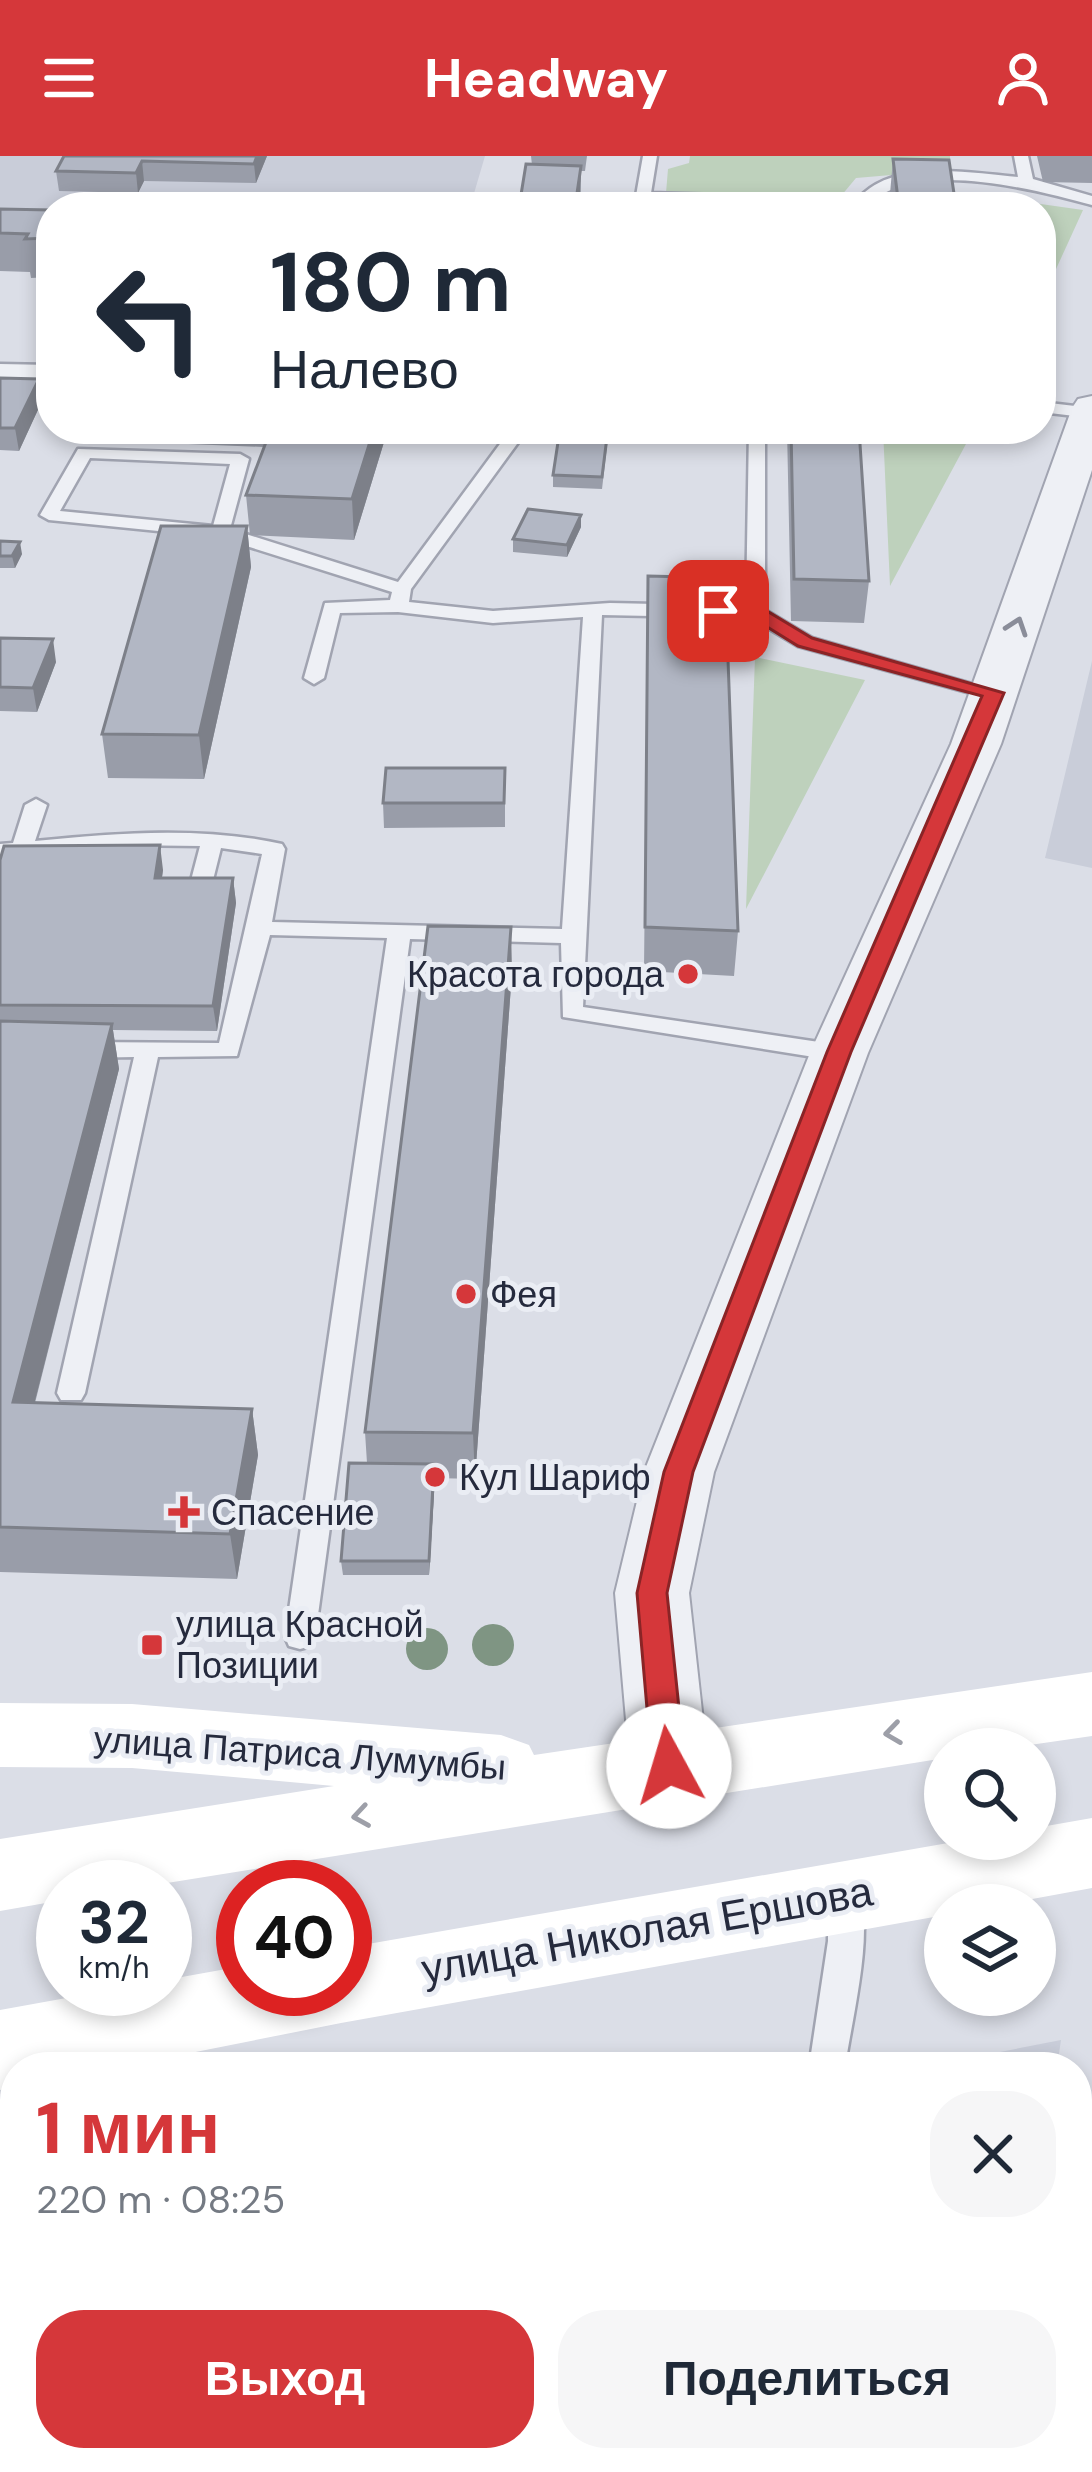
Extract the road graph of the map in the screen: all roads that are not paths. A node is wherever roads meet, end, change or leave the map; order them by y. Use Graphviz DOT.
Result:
graph roads {
  1 [pos="650,156"];
  2 [pos="1021,156"];
  3 [pos="1026,182"];
  4 [pos="644,192"];
  5 [pos="874,192"];
  6 [pos="1092,201"];
  7 [pos="0,373"];
  8 [pos="36,374"];
  9 [pos="1074,409"];
  10 [pos="509,444"];
  11 [pos="757,444"];
  12 [pos="220,532"];
  13 [pos="400,598"];
  14 [pos="593,611"];
  15 [pos="755,612"];
  16 [pos="314,678"];
  17 [pos="994,693"];
  18 [pos="36,805"];
  19 [pos="212,840"];
  20 [pos="12,848"];
  21 [pos="200,888"];
  22 [pos="260,928"];
  23 [pos="399,933"];
  24 [pos="573,936"];
  25 [pos="148,1049"];
  26 [pos="64,1050"];
  27 [pos="839,1052"];
  28 [pos="71,1393"];
  29 [pos="300,1637"];
  30 [pos="1092,1704"];
  31 [pos="0,1735"];
  32 [pos="635,1772"];
  33 [pos="1092,1853"];
  34 [pos="0,1875"];
  35 [pos="845,1894"];
  36 [pos="372,1981"];
  37 [pos="216,2010"];
  38 [pos="0,2050"];
  39 [pos="829,2052"];
  1 -- 4 [label="lane"];
  2 -- 3 [label="lane"];
  3 -- 5 [label="lane"];
  3 -- 6 [label="lane"];
  7 -- 8 [label="street"];
  17 -- 9 [label="street, one-way"];
  10 -- 13 [label="lane"];
  11 -- 15 [label="lane"];
  12 -- 12 [label="lane"];
  12 -- 13 [label="lane"];
  13 -- 14 [label="lane"];
  13 -- 16 [label="lane"];
  14 -- 15 [label="lane"];
  14 -- 24 [label="lane"];
  15 -- 17 [label="lane"];
  17 -- 27 [label="street"];
  18 -- 20 [label="lane"];
  19 -- 20 [label="lane"];
  19 -- 21 [label="lane"];
  19 -- 22 [label="lane"];
  22 -- 23 [label="lane"];
  22 -- 25 [label="lane"];
  23 -- 24 [label="lane"];
  23 -- 29 [label="lane"];
  24 -- 27 [label="lane"];
  25 -- 26 [label="lane"];
  25 -- 28 [label="lane"];
  27 -- 32 [label="street"];
  30 -- 32 [label="main road, one-way"];
  31 -- 32 [label="main road, улица Патриса Лумумбы"];
  32 -- 34 [label="main road, one-way"];
  33 -- 35 [label="main road, улица Николая Ершова"];
  35 -- 36 [label="main road, улица Николая Ершова"];
  35 -- 39 [label="lane"];
  37 -- 38 [label="main road"];
}
